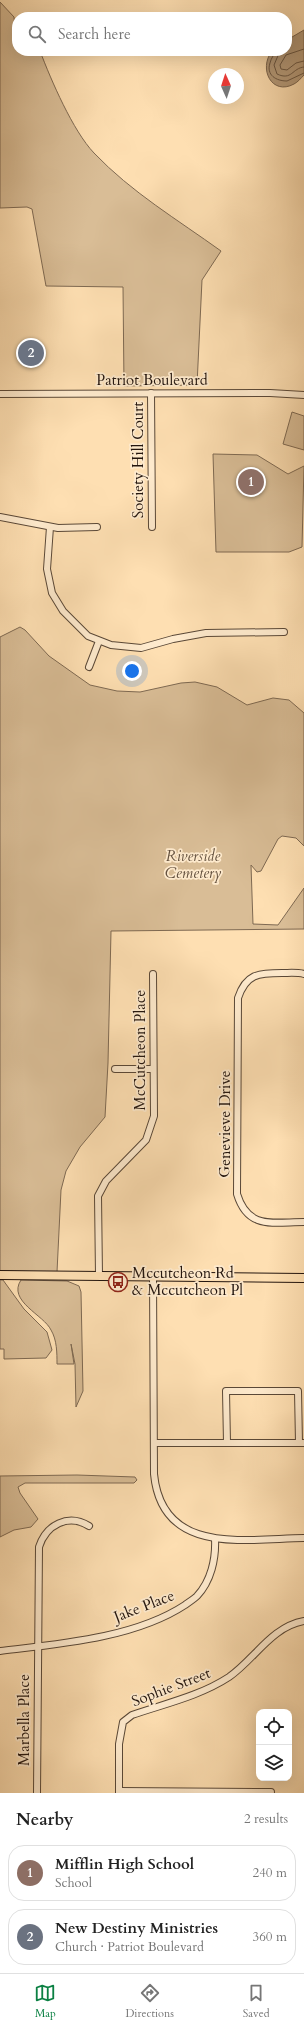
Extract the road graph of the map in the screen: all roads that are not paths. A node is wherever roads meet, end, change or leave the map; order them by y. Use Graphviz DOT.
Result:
graph roads {
  1 [pos="151,393"];
  2 [pos="0,394"];
  3 [pos="304,395"];
  4 [pos="0,517"];
  5 [pos="50,527"];
  6 [pos="97,527"];
  7 [pos="152,527"];
  8 [pos="284,632"];
  9 [pos="99,641"];
  10 [pos="89,667"];
  11 [pos="153,974"];
  12 [pos="304,974"];
  13 [pos="115,1069"];
  14 [pos="153,1069"];
  15 [pos="304,1222"];
  16 [pos="0,1274"];
  17 [pos="99,1275"];
  18 [pos="153,1277"];
  19 [pos="304,1278"];
  20 [pos="154,1443"];
  21 [pos="227,1443"];
  22 [pos="302,1443"];
  23 [pos="89,1526"];
  24 [pos="304,1538"];
  25 [pos="215,1539"];
  26 [pos="304,1621"];
  27 [pos="38,1646"];
  28 [pos="0,1651"];
  29 [pos="119,1792"];
  30 [pos="271,1792"];
  31 [pos="37,1793"];
  1 -- 2 [label="street, Patriot Boulevard"];
  1 -- 3 [label="street, Patriot Boulevard"];
  1 -- 7 [label="street, Society Hill Court"];
  4 -- 5 [label="street"];
  5 -- 6 [label="street"];
  5 -- 9 [label="street"];
  8 -- 9 [label="street"];
  9 -- 10 [label="street"];
  11 -- 14 [label="street, McCutcheon Place"];
  12 -- 15 [label="street, Genevieve Drive"];
  13 -- 14 [label="street"];
  14 -- 17 [label="street, McCutcheon Place"];
  16 -- 17 [label="main road"];
  17 -- 18 [label="main road"];
  18 -- 19 [label="main road"];
  18 -- 20 [label="street"];
  20 -- 21 [label="street"];
  20 -- 25 [label="street"];
  21 -- 22 [label="street"];
  21 -- 22 [label="street"];
  23 -- 27 [label="street, Marbella Place"];
  24 -- 25 [label="street"];
  25 -- 27 [label="street, Jake Place"];
  26 -- 29 [label="street, Sophie Street"];
  27 -- 28 [label="street, Jake Place"];
  27 -- 31 [label="street, Marbella Place"];
  29 -- 30 [label="street"];
}
